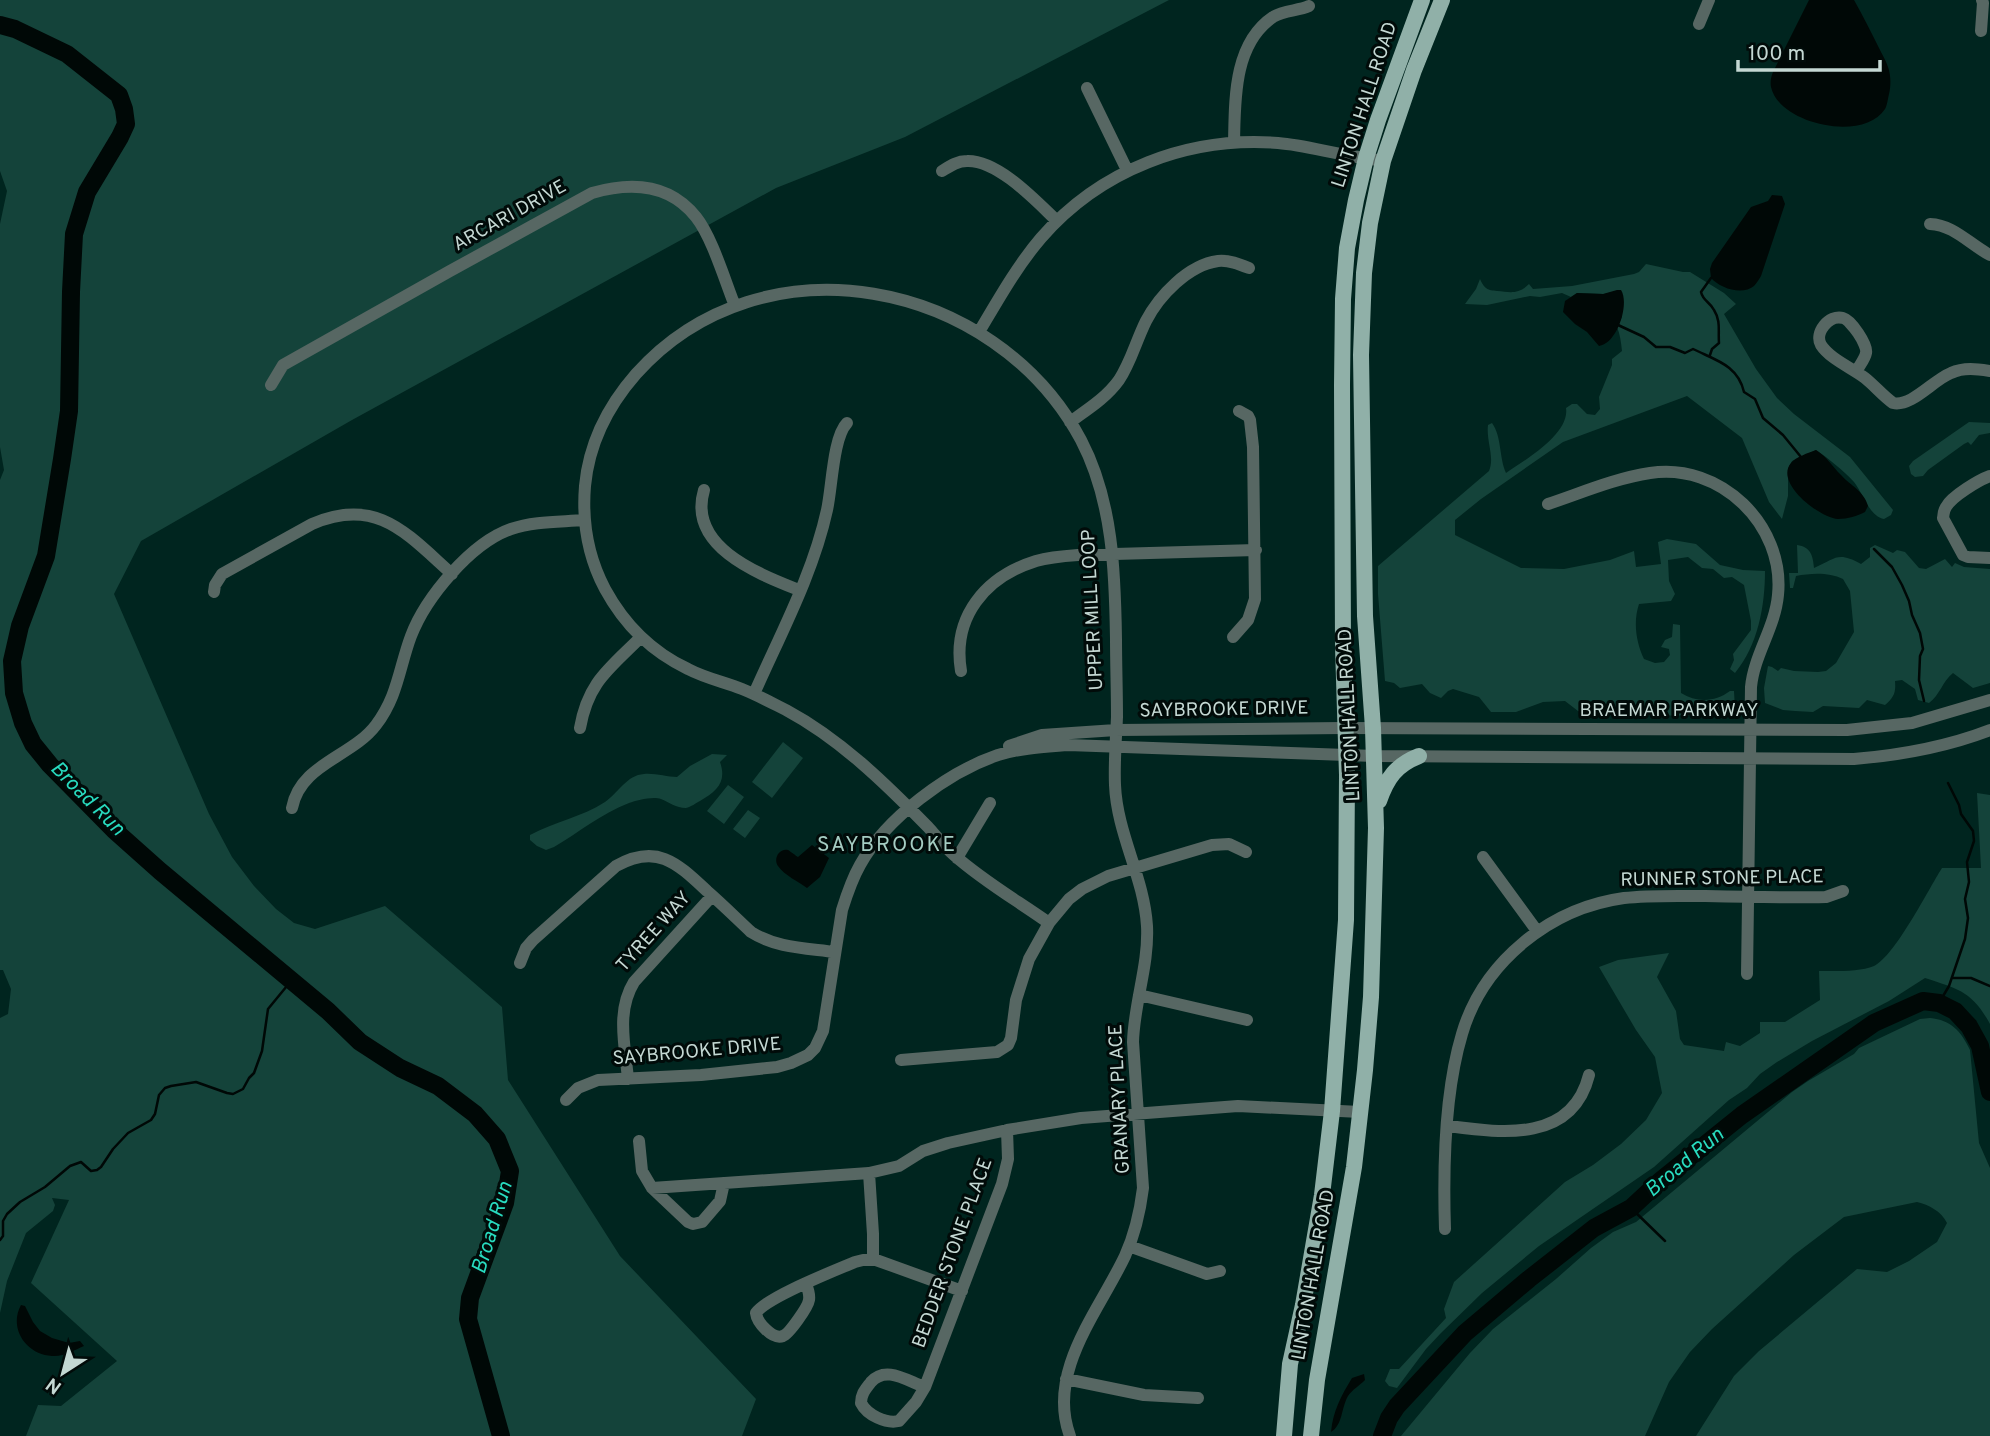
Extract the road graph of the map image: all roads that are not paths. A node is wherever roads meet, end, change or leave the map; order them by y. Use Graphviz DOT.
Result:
graph roads {
  1 [pos="1422,0"];
  2 [pos="1442,0"];
  3 [pos="1709,0"];
  4 [pos="1982,0"];
  5 [pos="1309,6"];
  6 [pos="1699,24"];
  7 [pos="1981,32"];
  8 [pos="1087,88"];
  9 [pos="1234,143"];
  10 [pos="1366,158"];
  11 [pos="1383,161"];
  12 [pos="1127,170"];
  13 [pos="942,172"];
  14 [pos="1057,221"];
  15 [pos="1930,224"];
  16 [pos="1990,255"];
  17 [pos="1249,268"];
  18 [pos="735,306"];
  19 [pos="979,332"];
  20 [pos="1990,371"];
  21 [pos="1856,372"];
  22 [pos="271,385"];
  23 [pos="1239,411"];
  24 [pos="1070,422"];
  25 [pos="847,423"];
  26 [pos="1990,476"];
  27 [pos="704,490"];
  28 [pos="1548,504"];
  29 [pos="584,520"];
  30 [pos="1256,550"];
  31 [pos="1113,553"];
  32 [pos="1990,558"];
  33 [pos="452,574"];
  34 [pos="799,590"];
  35 [pos="214,592"];
  36 [pos="1233,637"];
  37 [pos="641,638"];
  38 [pos="961,671"];
  39 [pos="754,694"];
  40 [pos="1990,700"];
  41 [pos="580,728"];
  42 [pos="1344,728"];
  43 [pos="1373,728"];
  44 [pos="1116,730"];
  45 [pos="1749,730"];
  46 [pos="1990,730"];
  47 [pos="1116,747"];
  48 [pos="1346,755"];
  49 [pos="1374,756"];
  50 [pos="1419,756"];
  51 [pos="1749,759"];
  52 [pos="984,761"];
  53 [pos="990,803"];
  54 [pos="292,808"];
  55 [pos="909,809"];
  56 [pos="1376,809"];
  57 [pos="1245,852"];
  58 [pos="1483,857"];
  59 [pos="957,858"];
  60 [pos="1136,868"];
  61 [pos="1843,891"];
  62 [pos="712,896"];
  63 [pos="1747,897"];
  64 [pos="1049,923"];
  65 [pos="1537,931"];
  66 [pos="835,952"];
  67 [pos="520,963"];
  68 [pos="1747,974"];
  69 [pos="1139,995"];
  70 [pos="1247,1020"];
  71 [pos="901,1060"];
  72 [pos="1589,1075"];
  73 [pos="628,1079"];
  74 [pos="566,1100"];
  75 [pos="1332,1111"];
  76 [pos="1360,1112"];
  77 [pos="1139,1113"];
  78 [pos="1448,1126"];
  79 [pos="1007,1130"];
  80 [pos="639,1141"];
  81 [pos="869,1173"];
  82 [pos="723,1183"];
  83 [pos="652,1188"];
  84 [pos="1445,1229"];
  85 [pos="1129,1246"];
  86 [pos="873,1260"];
  87 [pos="1220,1271"];
  88 [pos="806,1284"];
  89 [pos="962,1291"];
  90 [pos="1066,1379"];
  91 [pos="925,1387"];
  92 [pos="1198,1398"];
  93 [pos="1070,1436"];
  94 [pos="1284,1436"];
  95 [pos="1311,1436"];
  1 -- 10 [label="main road, LINTON HALL ROAD"];
  2 -- 11 [label="main road, LINTON HALL ROAD"];
  3 -- 6 [label="street"];
  4 -- 7 [label="street"];
  5 -- 9 [label="street"];
  8 -- 12 [label="street"];
  9 -- 10 [label="street"];
  9 -- 12 [label="street"];
  10 -- 11 [label="street"];
  10 -- 42 [label="main road, LINTON HALL ROAD"];
  11 -- 43 [label="main road, LINTON HALL ROAD"];
  12 -- 14 [label="street"];
  13 -- 14 [label="street"];
  14 -- 19 [label="street"];
  15 -- 16 [label="street"];
  17 -- 24 [label="street"];
  18 -- 19 [label="street, UPPER MILL LOOP"];
  18 -- 22 [label="street, ARCARI DRIVE"];
  18 -- 29 [label="street, UPPER MILL LOOP"];
  19 -- 24 [label="street, UPPER MILL LOOP"];
  20 -- 21 [label="street"];
  23 -- 30 [label="street"];
  24 -- 31 [label="street, UPPER MILL LOOP"];
  25 -- 34 [label="street"];
  26 -- 32 [label="street"];
  27 -- 34 [label="street"];
  28 -- 45 [label="street"];
  29 -- 33 [label="street"];
  29 -- 37 [label="street, UPPER MILL LOOP"];
  30 -- 31 [label="street"];
  30 -- 36 [label="street"];
  31 -- 38 [label="street"];
  31 -- 44 [label="street, UPPER MILL LOOP"];
  33 -- 35 [label="street"];
  33 -- 54 [label="street"];
  34 -- 39 [label="street"];
  37 -- 39 [label="street, UPPER MILL LOOP"];
  37 -- 41 [label="street"];
  39 -- 55 [label="street, UPPER MILL LOOP"];
  40 -- 45 [label="street, BRAEMAR PARKWAY"];
  42 -- 43 [label="street, BRAEMAR PARKWAY"];
  42 -- 44 [label="street, SAYBROOKE DRIVE"];
  42 -- 48 [label="main road, LINTON HALL ROAD"];
  43 -- 45 [label="street, BRAEMAR PARKWAY"];
  43 -- 49 [label="main road, LINTON HALL ROAD"];
  44 -- 47 [label="street, UPPER MILL LOOP"];
  44 -- 52 [label="street, SAYBROOKE DRIVE"];
  45 -- 51 [label="street"];
  46 -- 51 [label="street"];
  47 -- 48 [label="street, SAYBROOKE DRIVE"];
  47 -- 52 [label="street, SAYBROOKE DRIVE"];
  47 -- 60 [label="street, GRANARY PLACE"];
  48 -- 49 [label="street"];
  48 -- 75 [label="main road, LINTON HALL ROAD"];
  49 -- 50 [label="street"];
  49 -- 56 [label="main road, LINTON HALL ROAD"];
  50 -- 51 [label="street"];
  50 -- 56 [label="main road"];
  51 -- 63 [label="street"];
  52 -- 55 [label="street, SAYBROOKE DRIVE"];
  53 -- 59 [label="street"];
  55 -- 59 [label="street, UPPER MILL LOOP"];
  55 -- 66 [label="street, SAYBROOKE DRIVE"];
  56 -- 76 [label="main road, LINTON HALL ROAD"];
  57 -- 60 [label="street"];
  58 -- 65 [label="street"];
  59 -- 64 [label="street, UPPER MILL LOOP"];
  60 -- 64 [label="street"];
  60 -- 69 [label="street, GRANARY PLACE"];
  61 -- 63 [label="street, RUNNER STONE PLACE"];
  62 -- 66 [label="street"];
  62 -- 67 [label="street"];
  62 -- 73 [label="street, TYREE WAY"];
  63 -- 65 [label="street, RUNNER STONE PLACE"];
  63 -- 68 [label="street"];
  64 -- 71 [label="street"];
  65 -- 78 [label="street, RUNNER STONE PLACE"];
  66 -- 73 [label="street, SAYBROOKE DRIVE"];
  69 -- 70 [label="street"];
  69 -- 77 [label="street, GRANARY PLACE"];
  72 -- 78 [label="street"];
  73 -- 74 [label="street, SAYBROOKE DRIVE"];
  75 -- 76 [label="street"];
  75 -- 77 [label="street"];
  75 -- 94 [label="main road, LINTON HALL ROAD"];
  76 -- 95 [label="main road, LINTON HALL ROAD"];
  77 -- 79 [label="street"];
  77 -- 85 [label="street, GRANARY PLACE"];
  78 -- 84 [label="street, RUNNER STONE PLACE"];
  79 -- 81 [label="street"];
  79 -- 89 [label="street, BEDDER STONE PLACE"];
  80 -- 83 [label="street"];
  81 -- 82 [label="street"];
  81 -- 86 [label="street"];
  82 -- 83 [label="street"];
  82 -- 83 [label="street"];
  85 -- 87 [label="street"];
  85 -- 90 [label="street, GRANARY PLACE"];
  86 -- 88 [label="street"];
  86 -- 89 [label="street"];
  88 -- 88 [label="street"];
  89 -- 91 [label="street, BEDDER STONE PLACE"];
  90 -- 92 [label="street"];
  90 -- 93 [label="street, GRANARY PLACE"];
  91 -- 91 [label="street, BEDDER STONE PLACE"];
}
